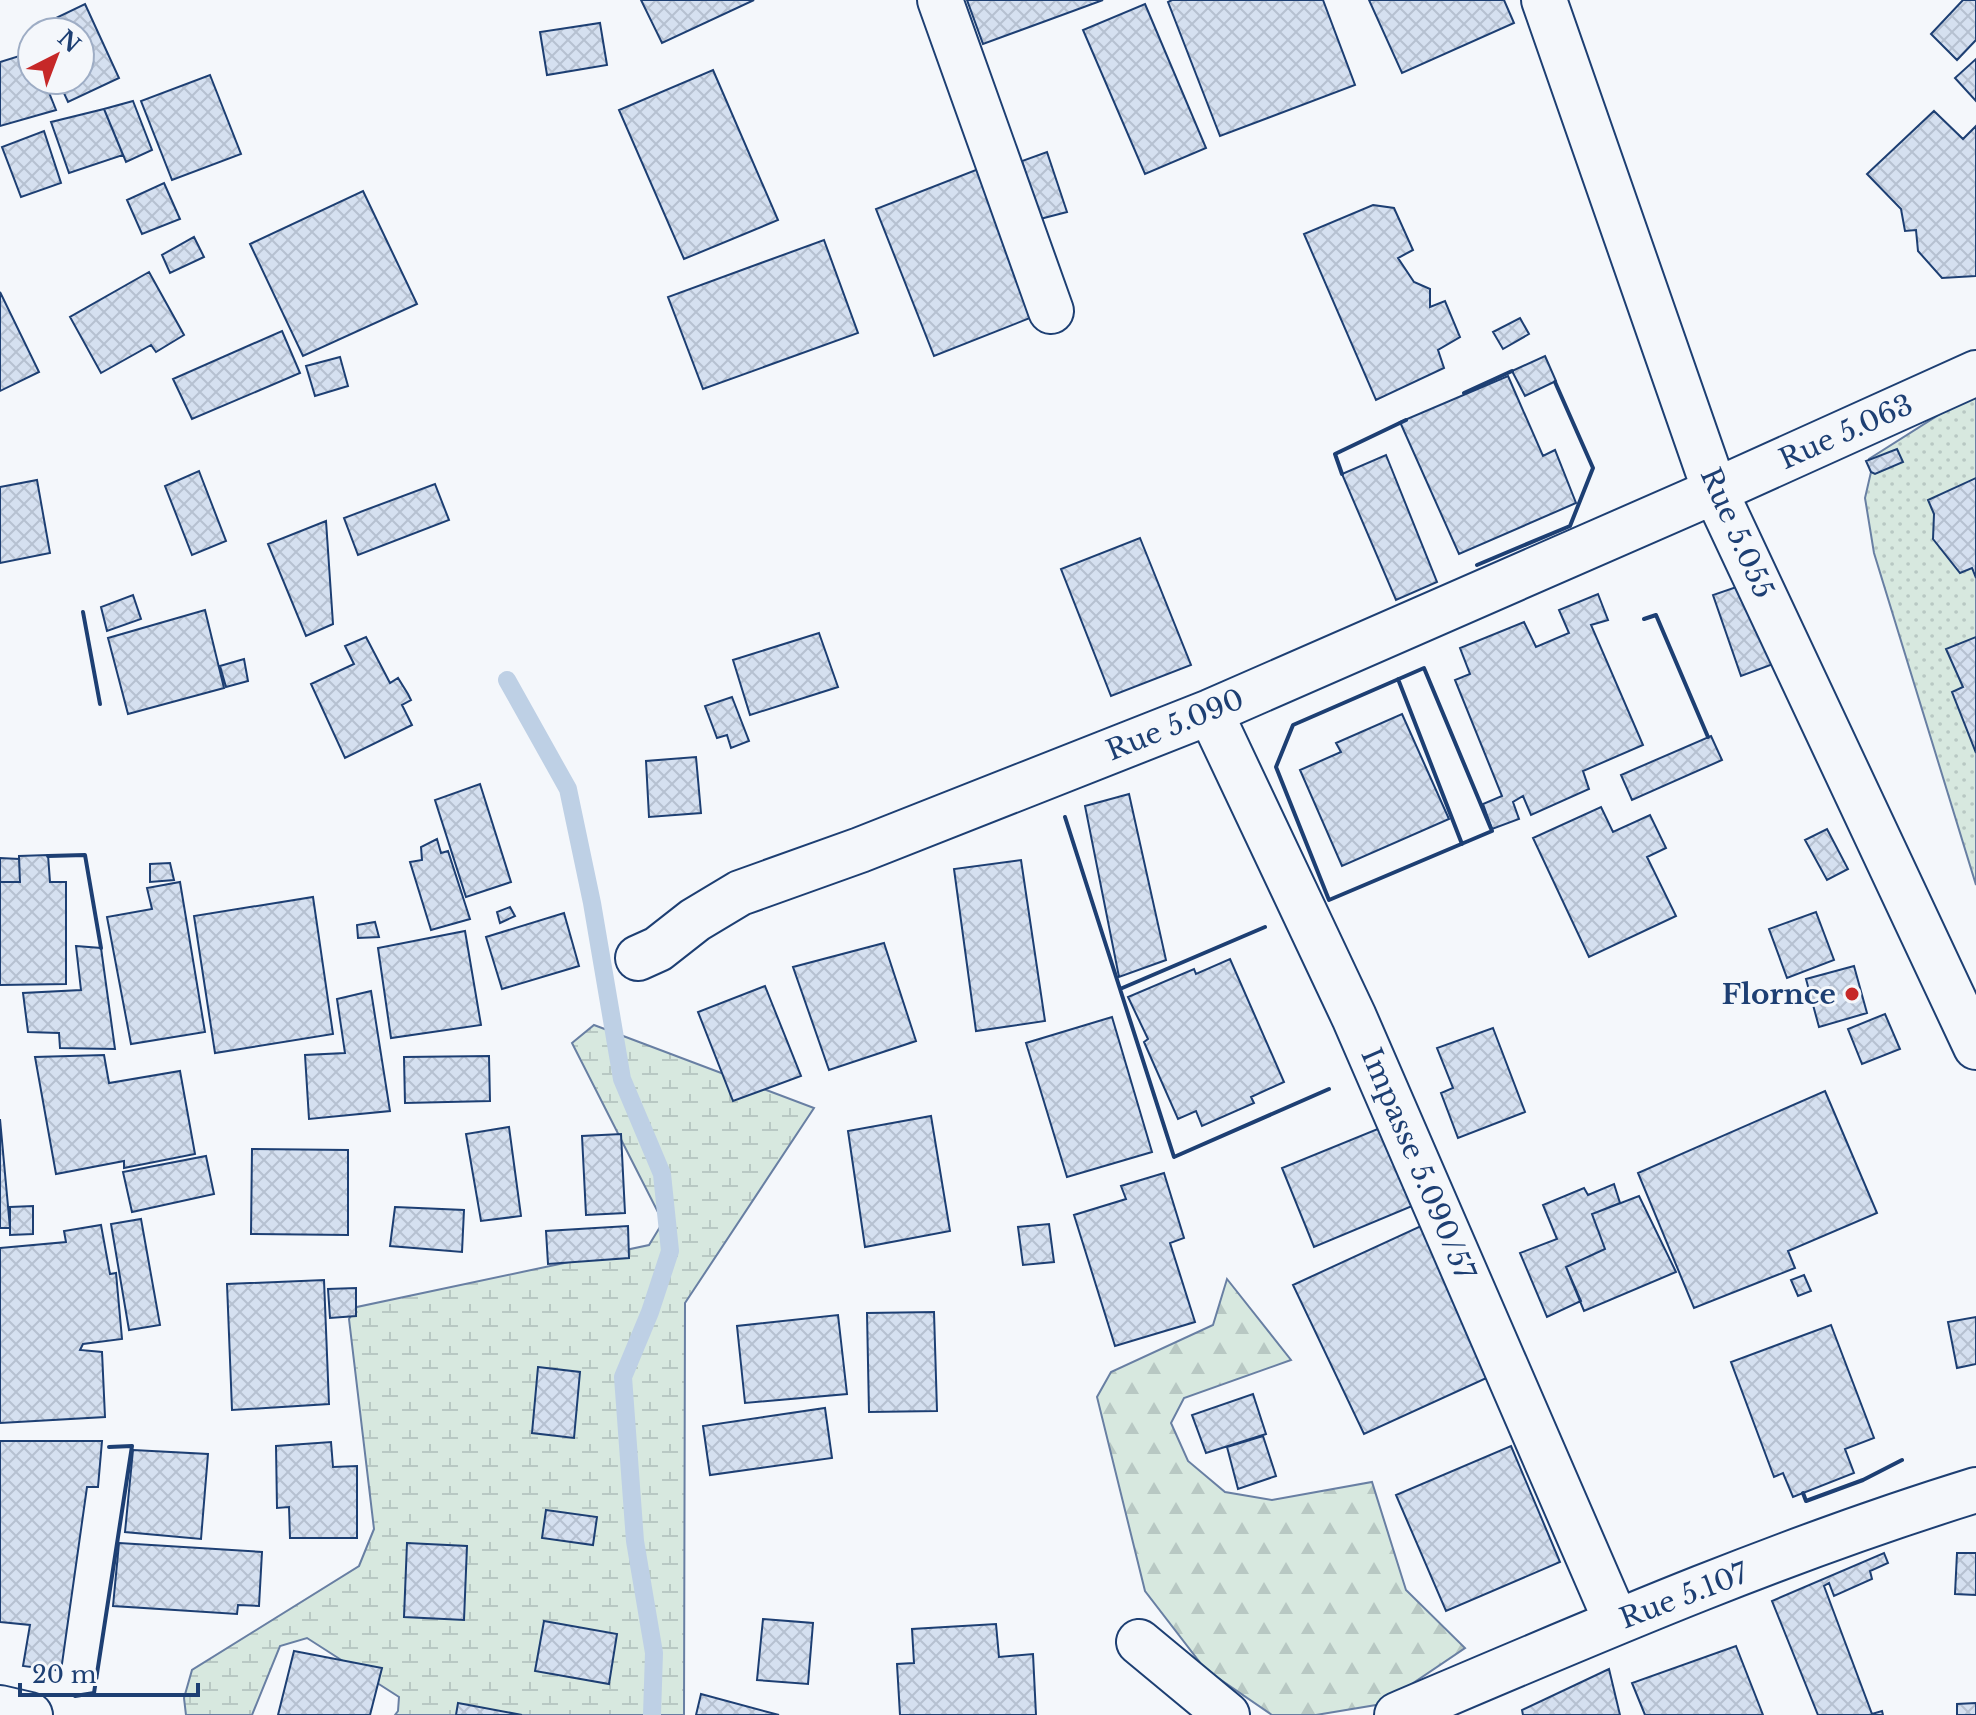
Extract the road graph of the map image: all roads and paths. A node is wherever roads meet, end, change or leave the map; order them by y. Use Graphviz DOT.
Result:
graph roads {
  1 [pos="940,0"];
  2 [pos="1544,0"];
  3 [pos="1051,311"];
  4 [pos="1976,373"];
  5 [pos="1715,491"];
  6 [pos="1210,712"];
  7 [pos="638,958"];
  8 [pos="1976,1047"];
  9 [pos="1976,1490"];
  10 [pos="1616,1621"];
  11 [pos="1139,1642"];
  12 [pos="0,1708"];
  13 [pos="30,1715"];
  14 [pos="1227,1715"];
  15 [pos="1397,1715"];
  1 -- 3 [label="street"];
  2 -- 5 [label="street, Rue 5.055"];
  4 -- 5 [label="street, Rue 5.063"];
  5 -- 6 [label="street, Rue 5.090"];
  5 -- 8 [label="street, Rue 5.055"];
  6 -- 7 [label="street, Rue 5.090"];
  6 -- 10 [label="street, Impasse 5.090/57"];
  9 -- 10 [label="street, Rue 5.107"];
  10 -- 15 [label="street, Rue 5.107"];
  11 -- 14 [label="street"];
  12 -- 13 [label="street"];
}
